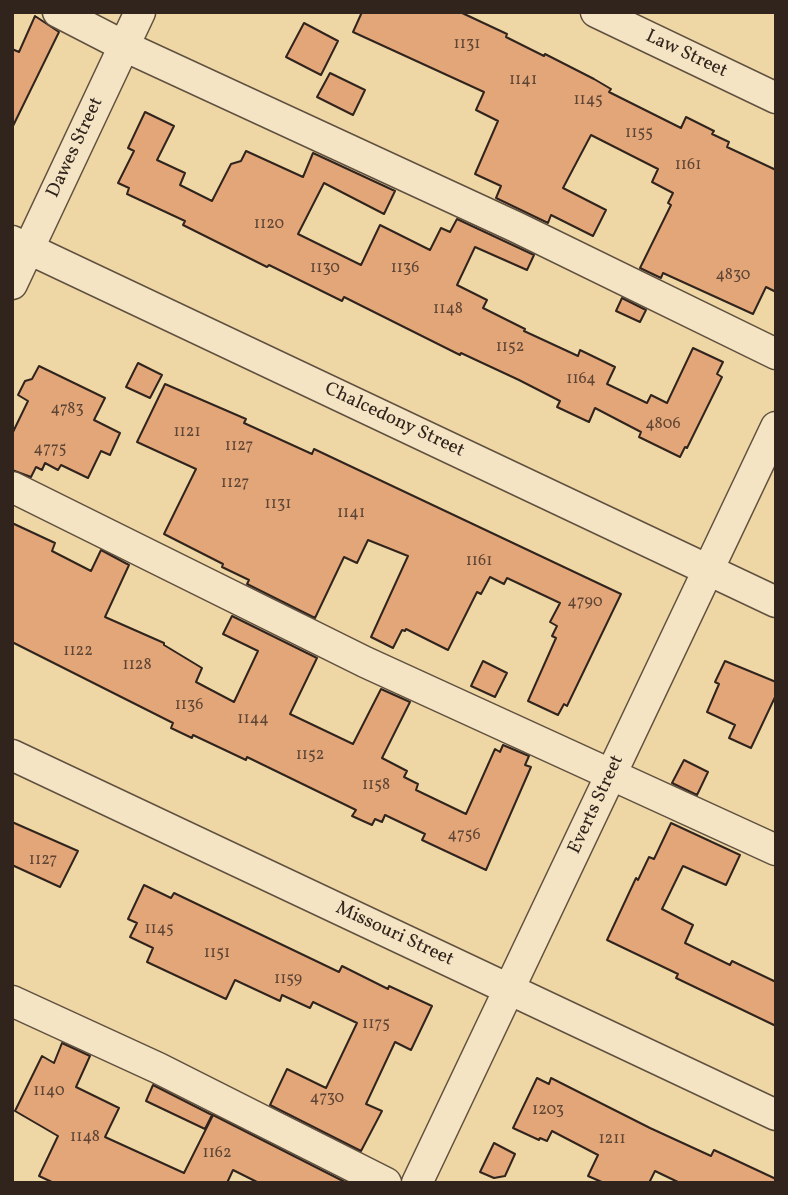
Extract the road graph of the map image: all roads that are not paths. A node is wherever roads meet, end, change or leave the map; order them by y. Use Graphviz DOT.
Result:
graph roads {
  1 [pos="58,12"];
  2 [pos="140,12"];
  3 [pos="596,12"];
  4 [pos="124,46"];
  5 [pos="776,97"];
  6 [pos="21,245"];
  7 [pos="12,284"];
  8 [pos="776,354"];
  9 [pos="776,427"];
  10 [pos="12,487"];
  11 [pos="709,570"];
  12 [pos="776,602"];
  13 [pos="12,755"];
  14 [pos="612,775"];
  15 [pos="776,850"];
  16 [pos="510,989"];
  17 [pos="12,1001"];
  18 [pos="776,1115"];
  19 [pos="386,1183"];
  20 [pos="417,1183"];
  1 -- 4 [label="street"];
  2 -- 4 [label="street, Dawes Street"];
  3 -- 5 [label="street, Law Street"];
  4 -- 6 [label="street, Dawes Street"];
  4 -- 8 [label="street"];
  6 -- 7 [label="street, Dawes Street"];
  6 -- 11 [label="street, Chalcedony Street"];
  9 -- 11 [label="street, Everts Street"];
  10 -- 14 [label="street"];
  11 -- 12 [label="street, Chalcedony Street"];
  11 -- 14 [label="street, Everts Street"];
  13 -- 16 [label="street, Missouri Street"];
  14 -- 15 [label="street"];
  14 -- 16 [label="street, Everts Street"];
  16 -- 18 [label="street, Missouri Street"];
  16 -- 20 [label="street, Everts Street"];
  17 -- 19 [label="street"];
}
